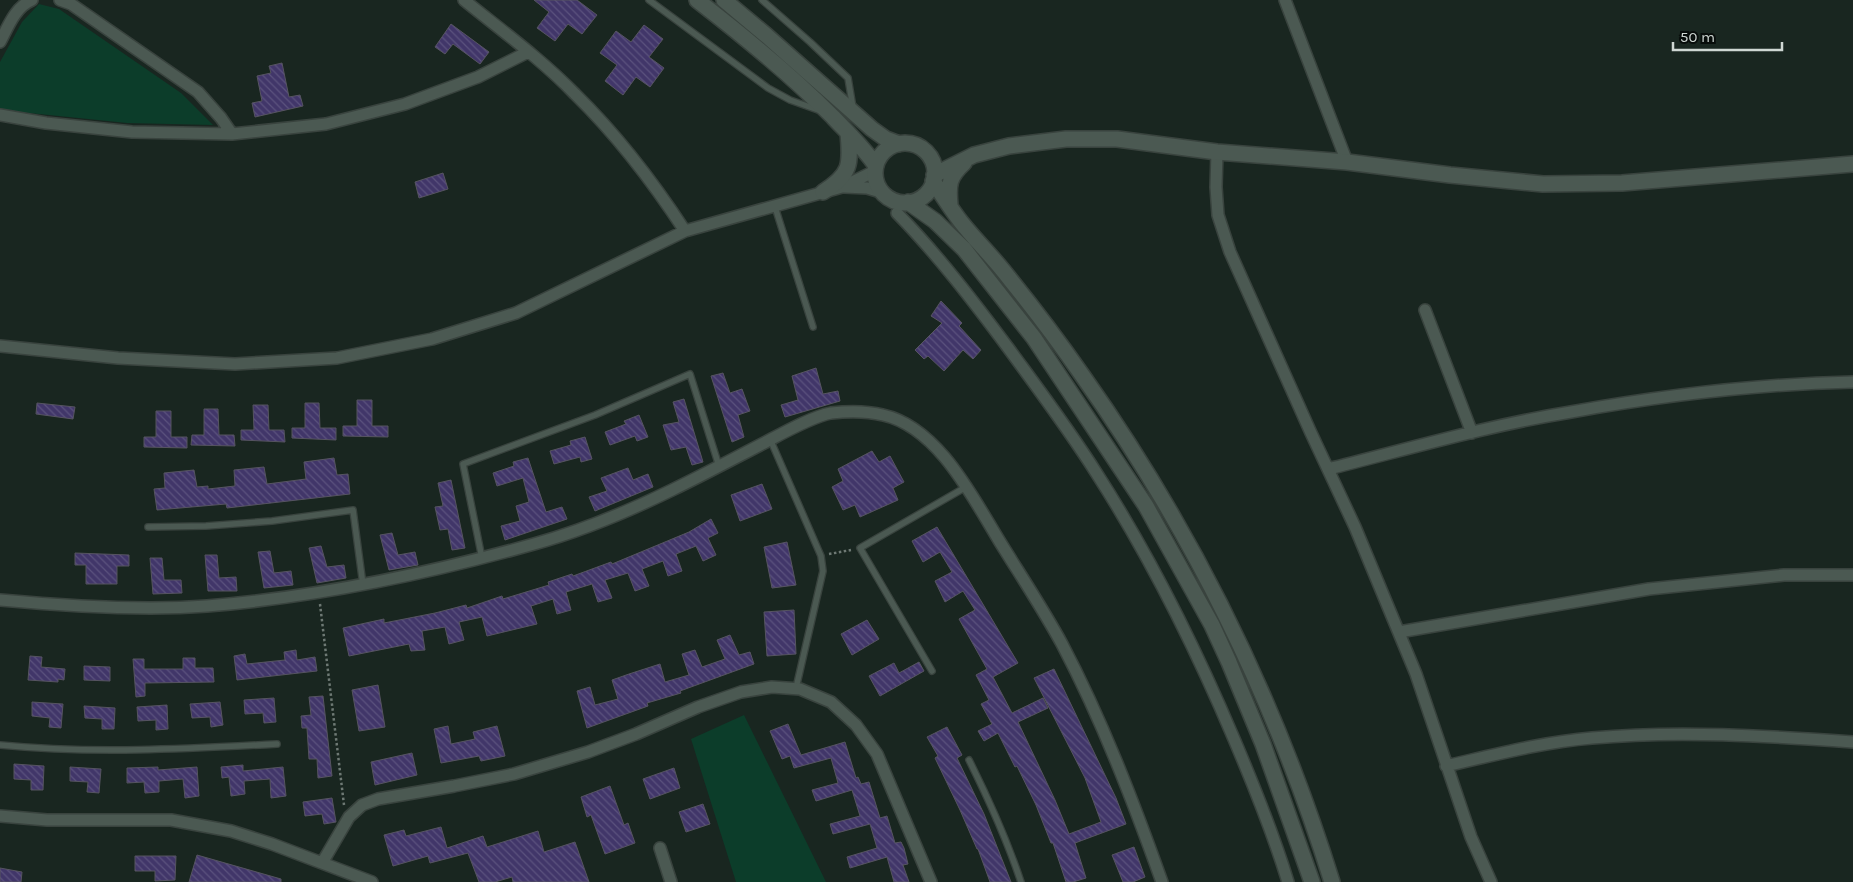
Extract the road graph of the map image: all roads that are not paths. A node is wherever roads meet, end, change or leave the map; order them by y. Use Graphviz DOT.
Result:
graph roads {
  1 [pos="32,0"];
  2 [pos="60,0"];
  3 [pos="464,0"];
  4 [pos="649,0"];
  5 [pos="697,0"];
  6 [pos="724,0"];
  7 [pos="762,0"];
  8 [pos="1285,0"];
  9 [pos="0,42"];
  10 [pos="528,52"];
  11 [pos="854,112"];
  12 [pos="830,114"];
  13 [pos="0,115"];
  14 [pos="848,133"];
  15 [pos="232,134"];
  16 [pos="899,144"];
  17 [pos="926,152"];
  18 [pos="1217,152"];
  19 [pos="972,156"];
  20 [pos="1347,162"];
  21 [pos="1853,164"];
  22 [pos="876,168"];
  23 [pos="934,178"];
  24 [pos="842,187"];
  25 [pos="823,192"];
  26 [pos="884,193"];
  27 [pos="950,206"];
  28 [pos="775,207"];
  29 [pos="902,207"];
  30 [pos="685,231"];
  31 [pos="1425,310"];
  32 [pos="813,327"];
  33 [pos="0,346"];
  34 [pos="1853,382"];
  35 [pos="1472,433"];
  36 [pos="770,439"];
  37 [pos="719,466"];
  38 [pos="1328,470"];
  39 [pos="966,487"];
  40 [pos="148,527"];
  41 [pos="482,558"];
  42 [pos="1853,575"];
  43 [pos="363,585"];
  44 [pos="0,600"];
  45 [pos="1399,632"];
  46 [pos="932,671"];
  47 [pos="796,688"];
  48 [pos="1853,742"];
  49 [pos="278,744"];
  50 [pos="0,745"];
  51 [pos="969,760"];
  52 [pos="1446,766"];
  53 [pos="0,816"];
  54 [pos="660,848"];
  55 [pos="322,863"];
  56 [pos="372,882"];
  57 [pos="670,882"];
  58 [pos="931,882"];
  59 [pos="1020,882"];
  60 [pos="1162,882"];
  61 [pos="1288,882"];
  62 [pos="1312,882"];
  63 [pos="1332,882"];
  64 [pos="1491,882"];
  1 -- 9 [label="street"];
  2 -- 15 [label="street"];
  3 -- 10 [label="street"];
  4 -- 12 [label="lane"];
  5 -- 12 [label="street"];
  6 -- 11 [label="street"];
  7 -- 11 [label="lane"];
  8 -- 20 [label="street"];
  10 -- 15 [label="street"];
  10 -- 30 [label="street"];
  11 -- 16 [label="street"];
  12 -- 14 [label="street"];
  13 -- 15 [label="street"];
  14 -- 22 [label="street"];
  14 -- 25 [label="street"];
  16 -- 17 [label="street"];
  16 -- 22 [label="street"];
  17 -- 19 [label="street"];
  17 -- 23 [label="street"];
  18 -- 19 [label="street"];
  18 -- 20 [label="street"];
  18 -- 38 [label="street"];
  19 -- 23 [label="street"];
  19 -- 27 [label="street"];
  20 -- 21 [label="street"];
  22 -- 24 [label="street"];
  22 -- 26 [label="street"];
  23 -- 27 [label="street"];
  23 -- 29 [label="street"];
  24 -- 25 [label="street"];
  24 -- 26 [label="street"];
  25 -- 28 [label="street"];
  26 -- 29 [label="street"];
  27 -- 63 [label="street"];
  28 -- 30 [label="street"];
  28 -- 32 [label="lane"];
  29 -- 61 [label="street"];
  29 -- 62 [label="street"];
  30 -- 33 [label="street"];
  31 -- 35 [label="street"];
  34 -- 35 [label="street"];
  35 -- 38 [label="street"];
  36 -- 37 [label="street"];
  36 -- 39 [label="street"];
  36 -- 47 [label="lane"];
  37 -- 41 [label="street"];
  37 -- 41 [label="lane"];
  38 -- 45 [label="street"];
  39 -- 46 [label="lane"];
  39 -- 60 [label="street"];
  40 -- 43 [label="lane"];
  41 -- 43 [label="street"];
  42 -- 45 [label="street"];
  43 -- 44 [label="street"];
  45 -- 52 [label="street"];
  47 -- 55 [label="street"];
  47 -- 58 [label="street"];
  48 -- 52 [label="street"];
  49 -- 50 [label="lane"];
  51 -- 59 [label="lane"];
  52 -- 64 [label="street"];
  53 -- 55 [label="street"];
  54 -- 57 [label="street"];
  55 -- 56 [label="street"];
}
